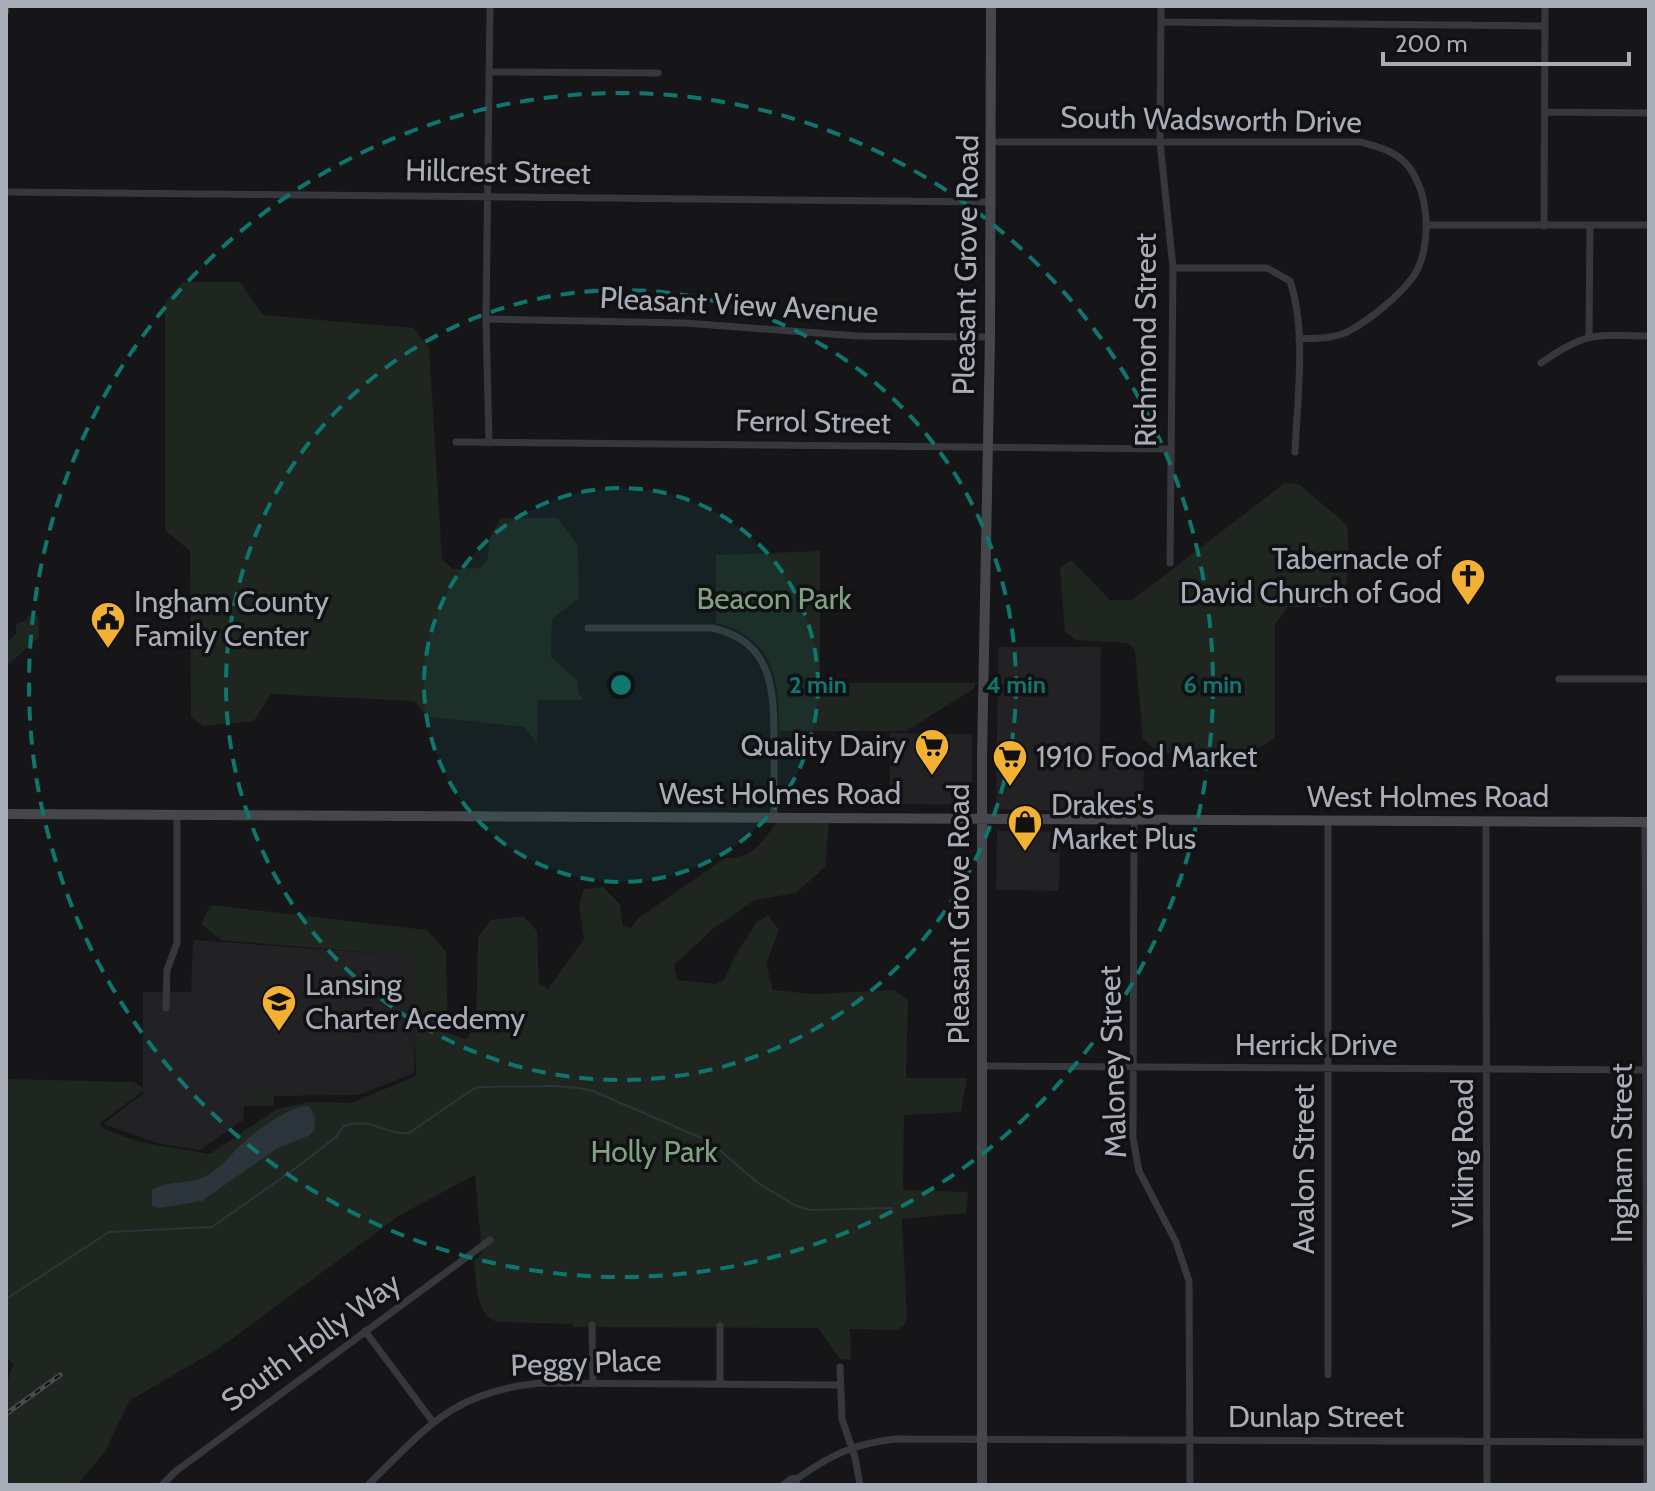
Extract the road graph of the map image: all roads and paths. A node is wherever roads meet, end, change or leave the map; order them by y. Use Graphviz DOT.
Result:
graph roads {
  1 [pos="490,6"];
  2 [pos="991,6"];
  3 [pos="1161,6"];
  4 [pos="1545,6"];
  5 [pos="1161,22"];
  6 [pos="1545,26"];
  7 [pos="491,72"];
  8 [pos="658,73"];
  9 [pos="1545,112"];
  10 [pos="1649,113"];
  11 [pos="991,142"];
  12 [pos="1160,142"];
  13 [pos="6,192"];
  14 [pos="488,195"];
  15 [pos="990,202"];
  16 [pos="1426,225"];
  17 [pos="1649,225"];
  18 [pos="1544,226"];
  19 [pos="1590,226"];
  20 [pos="1173,268"];
  21 [pos="486,319"];
  22 [pos="1589,335"];
  23 [pos="1649,336"];
  24 [pos="990,337"];
  25 [pos="1299,339"];
  26 [pos="1541,363"];
  27 [pos="456,442"];
  28 [pos="489,443"];
  29 [pos="987,448"];
  30 [pos="1170,449"];
  31 [pos="1295,452"];
  32 [pos="1170,563"];
  33 [pos="588,628"];
  34 [pos="1559,679"];
  35 [pos="1649,679"];
  36 [pos="6,814"];
  37 [pos="177,815"];
  38 [pos="774,817"];
  39 [pos="983,819"];
  40 [pos="1134,819"];
  41 [pos="1328,820"];
  42 [pos="1486,821"];
  43 [pos="1647,822"];
  44 [pos="166,1008"];
  45 [pos="984,1066"];
  46 [pos="1133,1067"];
  47 [pos="1328,1069"];
  48 [pos="1487,1069"];
  49 [pos="1647,1070"];
  50 [pos="490,1240"];
  51 [pos="592,1325"];
  52 [pos="720,1326"];
  53 [pos="365,1331"];
  54 [pos="840,1367"];
  55 [pos="1328,1375"];
  56 [pos="593,1384"];
  57 [pos="720,1384"];
  58 [pos="840,1385"];
  59 [pos="433,1422"];
  60 [pos="982,1440"];
  61 [pos="1190,1440"];
  62 [pos="1487,1442"];
  63 [pos="1648,1442"];
  64 [pos="851,1446"];
  65 [pos="796,1481"];
  66 [pos="162,1485"];
  67 [pos="368,1485"];
  68 [pos="783,1485"];
  69 [pos="860,1485"];
  70 [pos="982,1485"];
  71 [pos="1190,1485"];
  72 [pos="1487,1485"];
  73 [pos="1647,1485"];
  1 -- 7 [label="street"];
  2 -- 11 [label="street, Pleasant Grove Road"];
  3 -- 5 [label="street, Richmond Street"];
  4 -- 6 [label="street"];
  5 -- 6 [label="street"];
  5 -- 12 [label="street, Richmond Street"];
  6 -- 9 [label="street"];
  7 -- 8 [label="street"];
  7 -- 14 [label="street"];
  9 -- 10 [label="street"];
  9 -- 18 [label="street"];
  11 -- 12 [label="street, South Wadsworth Drive"];
  11 -- 15 [label="street, Pleasant Grove Road"];
  12 -- 16 [label="street, South Wadsworth Drive"];
  12 -- 20 [label="street, Richmond Street"];
  13 -- 14 [label="street, Hillcrest Street"];
  14 -- 15 [label="street, Hillcrest Street"];
  14 -- 21 [label="street"];
  15 -- 24 [label="street, Pleasant Grove Road"];
  16 -- 18 [label="street"];
  16 -- 25 [label="street, South Wadsworth Drive"];
  17 -- 19 [label="street"];
  18 -- 19 [label="street"];
  19 -- 22 [label="street"];
  20 -- 25 [label="street"];
  20 -- 30 [label="street, Richmond Street"];
  21 -- 24 [label="street, Pleasant View Avenue"];
  21 -- 28 [label="street"];
  22 -- 23 [label="street"];
  22 -- 26 [label="street"];
  24 -- 29 [label="street, Pleasant Grove Road"];
  25 -- 31 [label="street"];
  27 -- 28 [label="street, Ferrol Street"];
  28 -- 29 [label="street, Ferrol Street"];
  29 -- 30 [label="street, Ferrol Street"];
  29 -- 39 [label="street, Pleasant Grove Road"];
  30 -- 32 [label="street, Richmond Street"];
  33 -- 38 [label="street"];
  34 -- 35 [label="street"];
  36 -- 37 [label="street, West Holmes Road"];
  37 -- 38 [label="street, West Holmes Road"];
  37 -- 44 [label="street"];
  38 -- 39 [label="street, West Holmes Road"];
  39 -- 40 [label="street, West Holmes Road"];
  39 -- 45 [label="street, Pleasant Grove Road"];
  40 -- 41 [label="street, West Holmes Road"];
  40 -- 46 [label="street, Maloney Street"];
  41 -- 42 [label="street, West Holmes Road"];
  41 -- 47 [label="street, Avalon Street"];
  42 -- 43 [label="street, West Holmes Road"];
  42 -- 48 [label="street, Viking Road"];
  43 -- 49 [label="street, Ingham Street"];
  45 -- 46 [label="street, Herrick Drive"];
  45 -- 60 [label="street, Pleasant Grove Road"];
  46 -- 47 [label="street, Herrick Drive"];
  46 -- 61 [label="street, Maloney Street"];
  47 -- 48 [label="street, Herrick Drive"];
  47 -- 55 [label="street, Avalon Street"];
  48 -- 49 [label="street, Herrick Drive"];
  48 -- 62 [label="street, Viking Road"];
  49 -- 63 [label="street, Ingham Street"];
  50 -- 53 [label="street, South Holly Way"];
  51 -- 56 [label="street"];
  52 -- 57 [label="street"];
  53 -- 59 [label="street"];
  53 -- 66 [label="street, South Holly Way"];
  54 -- 58 [label="street"];
  56 -- 57 [label="street, Peggy Place"];
  56 -- 59 [label="street, Peggy Place"];
  57 -- 58 [label="street, Peggy Place"];
  58 -- 64 [label="street"];
  59 -- 67 [label="street, Peggy Place"];
  60 -- 61 [label="street, Dunlap Street"];
  60 -- 64 [label="street, Dunlap Street"];
  60 -- 70 [label="street, Pleasant Grove Road"];
  61 -- 62 [label="street, Dunlap Street"];
  61 -- 71 [label="street, Maloney Street"];
  62 -- 63 [label="street, Dunlap Street"];
  62 -- 72 [label="street, Viking Road"];
  63 -- 73 [label="street, Ingham Street"];
  64 -- 65 [label="street, Dunlap Street"];
  64 -- 69 [label="street"];
  65 -- 68 [label="street, Dunlap Street"];
}
